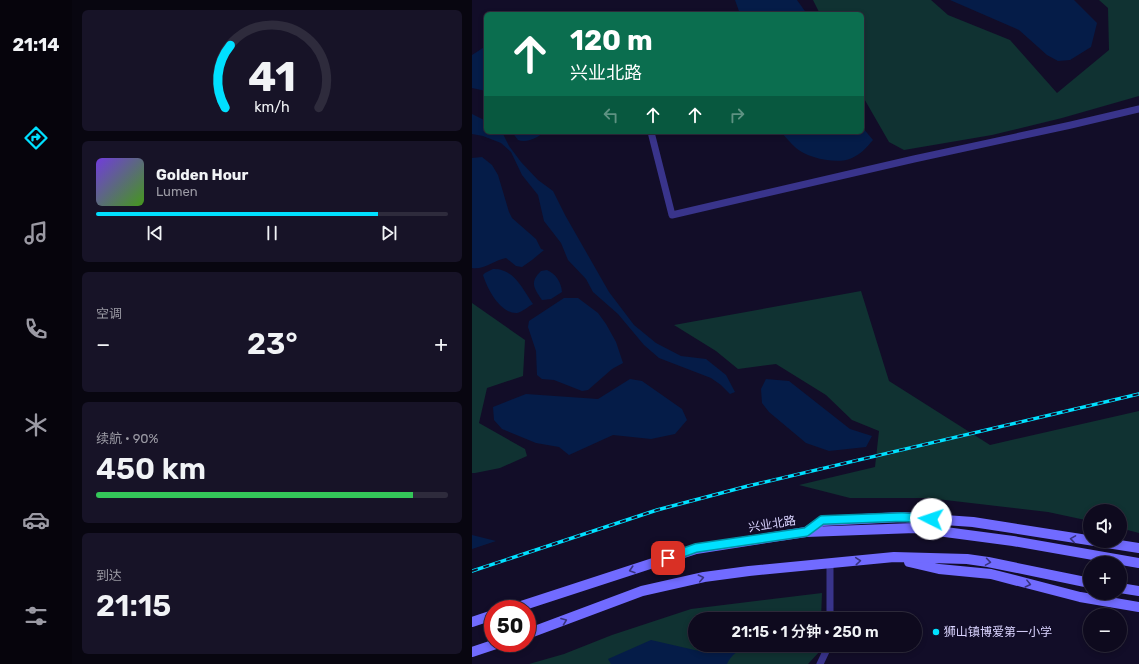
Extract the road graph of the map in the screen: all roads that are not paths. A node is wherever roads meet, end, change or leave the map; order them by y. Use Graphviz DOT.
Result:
graph roads {
  1 [pos="1139,109"];
  2 [pos="652,134"];
  3 [pos="806,532"];
  4 [pos="1139,548"];
  5 [pos="894,557"];
  6 [pos="830,563"];
  7 [pos="1139,563"];
  8 [pos="1083,582"];
  9 [pos="1127,589"];
  10 [pos="1139,591"];
  11 [pos="536,601"];
  12 [pos="1139,607"];
  13 [pos="830,612"];
  14 [pos="484,618"];
  15 [pos="472,622"];
  16 [pos="536,631"];
  17 [pos="484,648"];
  18 [pos="472,652"];
  19 [pos="826,652"];
  20 [pos="820,664"];
  1 -- 2 [label="street"];
  4 -- 3 [label="main road, one-way"];
  3 -- 7 [label="main road, 兴业北路"];
  3 -- 11 [label="main road, 兴业北路, one-way"];
  6 -- 5 [label="main road, one-way"];
  5 -- 8 [label="main road, one-way"];
  5 -- 12 [label="main road, one-way"];
  6 -- 13 [label="street"];
  16 -- 6 [label="main road, one-way"];
  9 -- 10 [label="main road"];
  14 -- 15 [label="main road"];
  17 -- 18 [label="main road"];
  19 -- 20 [label="street"];
}
